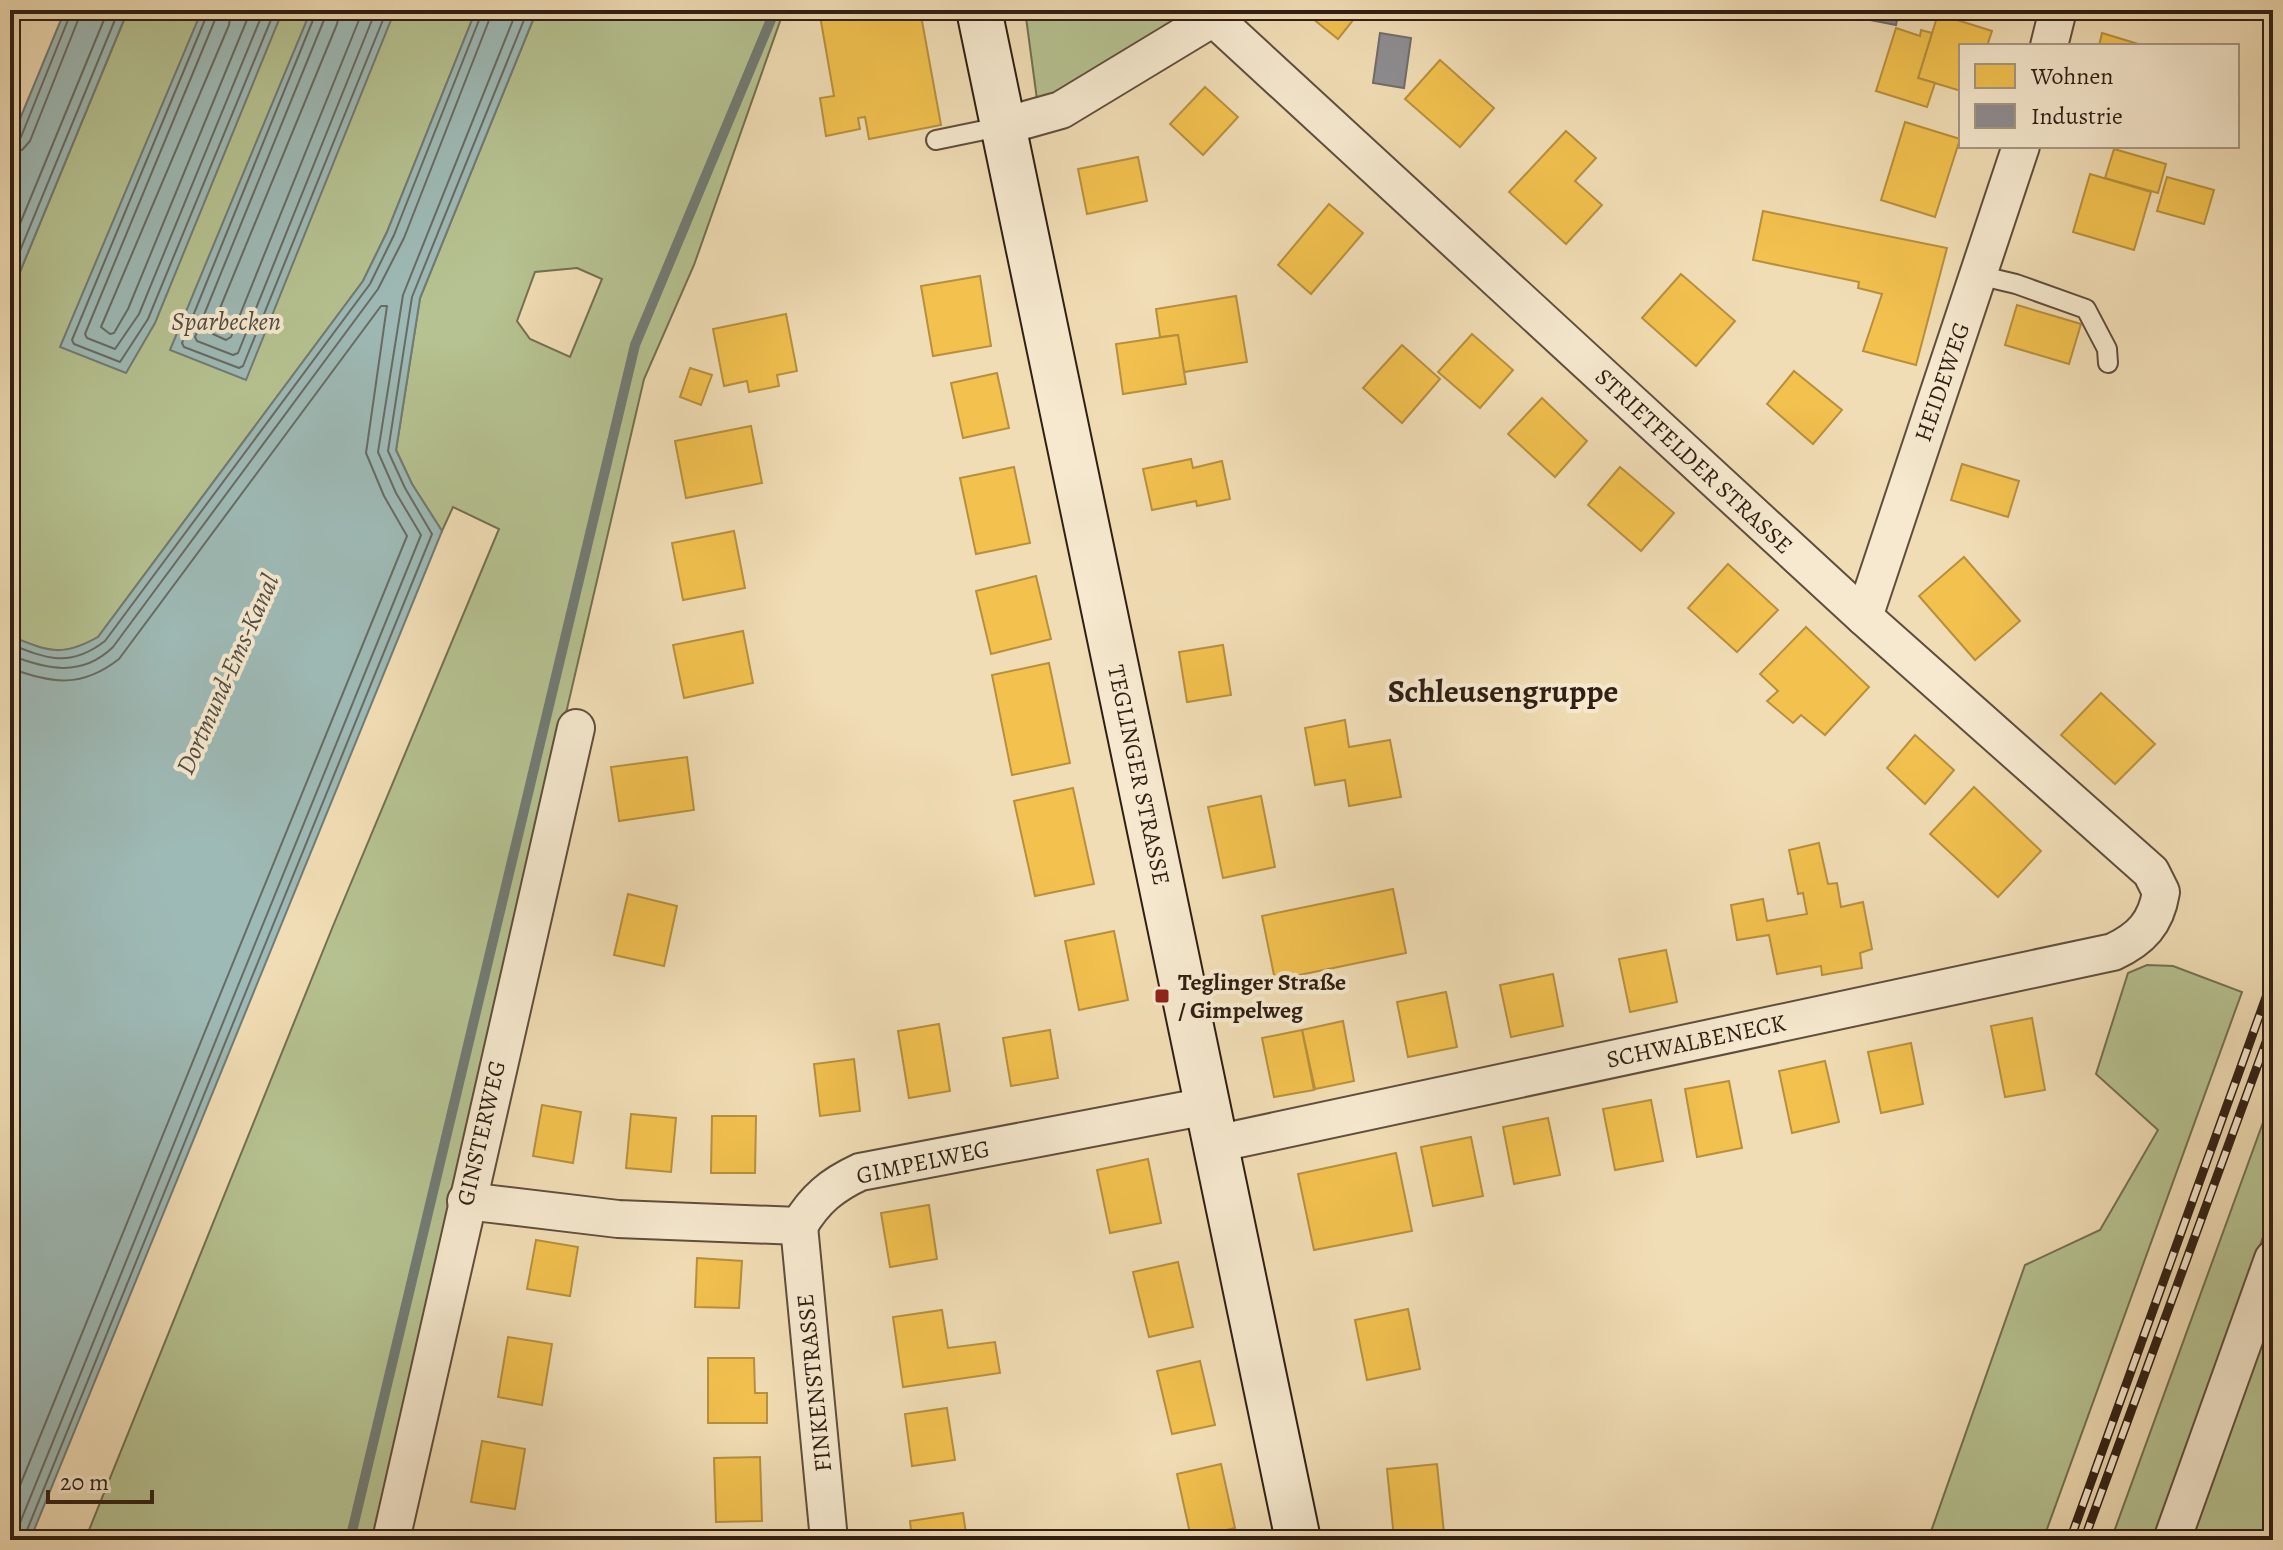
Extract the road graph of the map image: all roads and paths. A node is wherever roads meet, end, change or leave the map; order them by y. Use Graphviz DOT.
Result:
graph roads {
  1 [pos="979,10"];
  2 [pos="2058,10"];
  3 [pos="1209,14"];
  4 [pos="2050,44"];
  5 [pos="1004,126"];
  6 [pos="936,140"];
  7 [pos="2020,148"];
  8 [pos="1978,275"];
  9 [pos="2108,363"];
  10 [pos="1864,617"];
  11 [pos="576,728"];
  12 [pos="2159,908"];
  13 [pos="1211,1125"];
  14 [pos="466,1201"];
  15 [pos="799,1226"];
  16 [pos="2273,1259"];
  17 [pos="391,1540"];
  18 [pos="829,1540"];
  19 [pos="1298,1540"];
  20 [pos="2172,1540"];
  1 -- 5 [label="street, TEGLINGER STRASSE"];
  2 -- 4 [label="street"];
  3 -- 5 [label="street, STRIETFELDER STRASSE"];
  3 -- 10 [label="street, STRIETFELDER STRASSE"];
  5 -- 6 [label="lane"];
  5 -- 13 [label="street, TEGLINGER STRASSE"];
  7 -- 8 [label="street, HEIDEWEG"];
  8 -- 9 [label="lane"];
  8 -- 10 [label="street, HEIDEWEG"];
  10 -- 12 [label="street, STRIETFELDER STRASSE"];
  11 -- 14 [label="street, GINSTERWEG"];
  12 -- 13 [label="street, SCHWALBENECK"];
  13 -- 15 [label="street, GIMPELWEG"];
  13 -- 19 [label="street, TEGLINGER STRASSE"];
  14 -- 15 [label="street"];
  14 -- 17 [label="street, GINSTERWEG"];
  15 -- 18 [label="street, FINKENSTRASSE"];
  16 -- 20 [label="street"];
}
